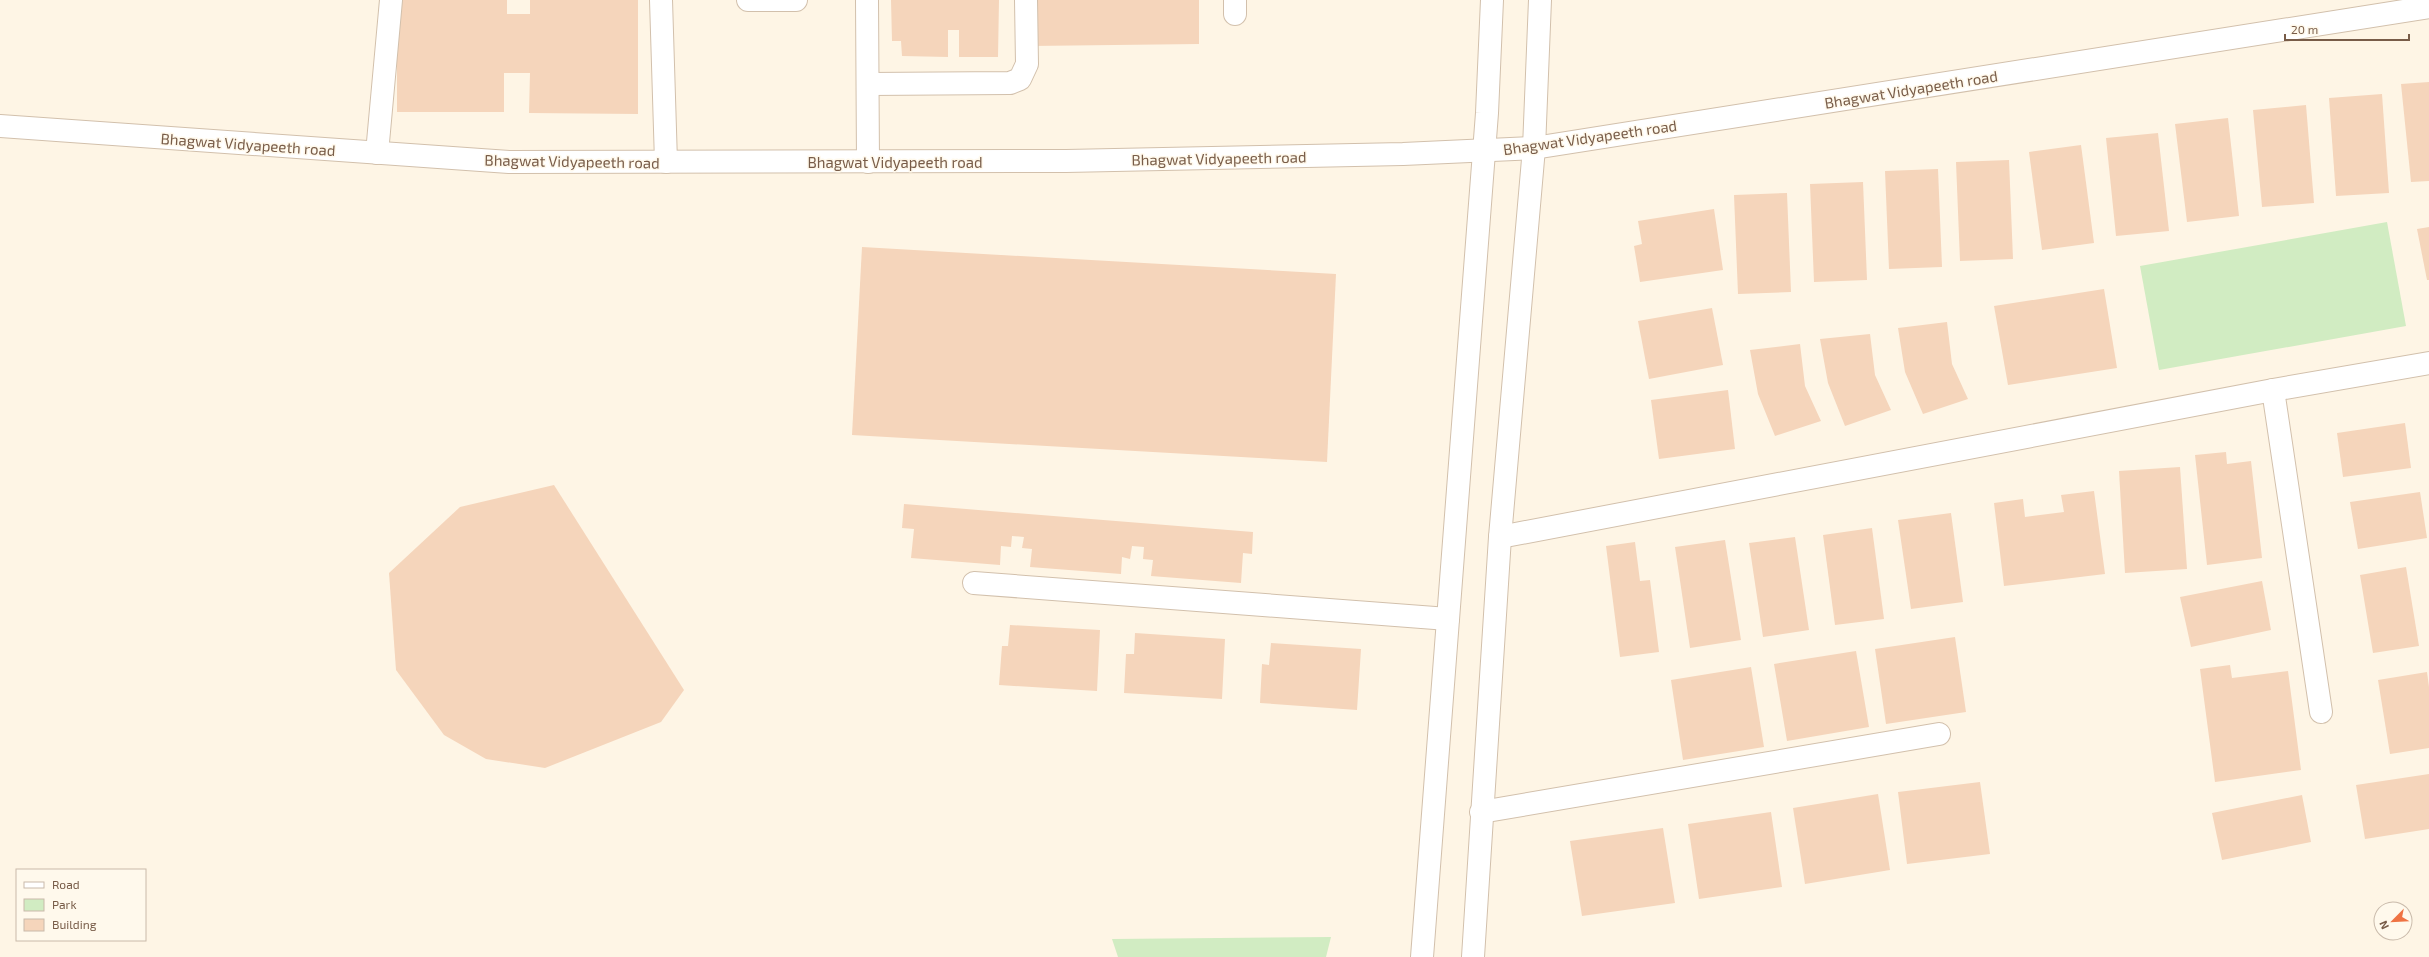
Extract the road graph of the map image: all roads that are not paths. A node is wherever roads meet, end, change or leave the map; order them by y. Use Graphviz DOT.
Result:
graph roads {
  1 [pos="391,0"];
  2 [pos="661,0"];
  3 [pos="748,0"];
  4 [pos="796,0"];
  5 [pos="867,0"];
  6 [pos="1026,0"];
  7 [pos="1492,0"];
  8 [pos="1540,0"];
  9 [pos="2429,7"];
  10 [pos="2372,8"];
  11 [pos="868,84"];
  12 [pos="0,126"];
  13 [pos="1534,148"];
  14 [pos="1485,150"];
  15 [pos="376,153"];
  16 [pos="666,162"];
  17 [pos="868,162"];
  18 [pos="2429,364"];
  19 [pos="2273,390"];
  20 [pos="1500,537"];
  21 [pos="974,583"];
  22 [pos="1448,619"];
  23 [pos="2321,712"];
  24 [pos="1939,734"];
  25 [pos="1481,812"];
  26 [pos="1422,957"];
  27 [pos="1473,957"];
  1 -- 15 [label="street"];
  2 -- 16 [label="street"];
  3 -- 4 [label="street"];
  5 -- 11 [label="street"];
  6 -- 11 [label="street"];
  7 -- 14 [label="street"];
  8 -- 13 [label="street"];
  9 -- 10 [label="street, Bhagwat Vidyapeeth road"];
  10 -- 13 [label="street, Bhagwat Vidyapeeth road"];
  11 -- 17 [label="street"];
  12 -- 15 [label="street, Bhagwat Vidyapeeth road"];
  13 -- 14 [label="street, Bhagwat Vidyapeeth road"];
  13 -- 20 [label="street"];
  14 -- 17 [label="street, Bhagwat Vidyapeeth road"];
  14 -- 22 [label="street"];
  15 -- 16 [label="street, Bhagwat Vidyapeeth road"];
  16 -- 17 [label="street, Bhagwat Vidyapeeth road"];
  18 -- 19 [label="street"];
  19 -- 20 [label="street"];
  19 -- 23 [label="street"];
  20 -- 25 [label="street"];
  21 -- 22 [label="street"];
  22 -- 26 [label="street"];
  24 -- 25 [label="street"];
  25 -- 27 [label="street"];
}
